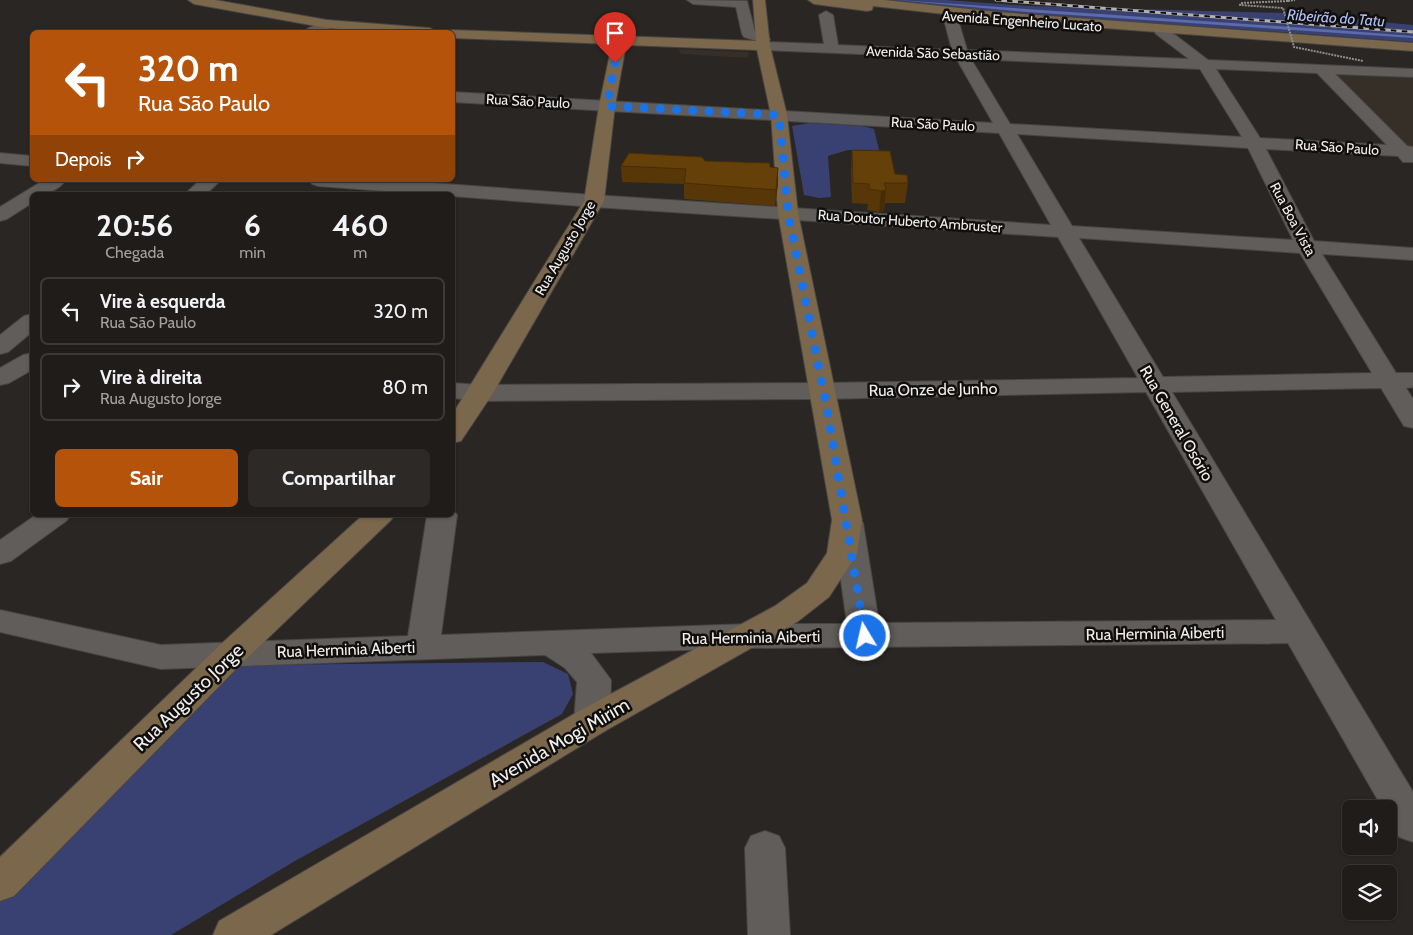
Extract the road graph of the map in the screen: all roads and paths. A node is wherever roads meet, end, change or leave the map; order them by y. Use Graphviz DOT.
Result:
graph roads {
  1 [pos="194,0"];
  2 [pos="693,0"];
  3 [pos="759,0"];
  4 [pos="814,0"];
  5 [pos="849,0"];
  6 [pos="1295,0"];
  7 [pos="826,16"];
  8 [pos="950,16"];
  9 [pos="997,16"];
  10 [pos="327,24"];
  11 [pos="1160,29"];
  12 [pos="316,30"];
  13 [pos="404,30"];
  14 [pos="455,34"];
  15 [pos="620,40"];
  16 [pos="763,42"];
  17 [pos="1413,47"];
  18 [pos="832,49"];
  19 [pos="961,54"];
  20 [pos="1364,61"];
  21 [pos="1206,65"];
  22 [pos="1322,70"];
  23 [pos="1413,74"];
  24 [pos="455,98"];
  25 [pos="607,106"];
  26 [pos="779,115"];
  27 [pos="1005,127"];
  28 [pos="1254,142"];
  29 [pos="1410,155"];
  30 [pos="0,158"];
  31 [pos="30,160"];
  32 [pos="54,182"];
  33 [pos="209,182"];
  34 [pos="368,182"];
  35 [pos="405,191"];
  36 [pos="37,192"];
  37 [pos="197,192"];
  38 [pos="424,192"];
  39 [pos="455,194"];
  40 [pos="30,197"];
  41 [pos="594,201"];
  42 [pos="788,213"];
  43 [pos="0,215"];
  44 [pos="1065,231"];
  45 [pos="1307,247"];
  46 [pos="1413,254"];
  47 [pos="30,323"];
  48 [pos="0,347"];
  49 [pos="0,353"];
  50 [pos="30,360"];
  51 [pos="30,361"];
  52 [pos="0,378"];
  53 [pos="1401,380"];
  54 [pos="1154,383"];
  55 [pos="455,390"];
  56 [pos="824,391"];
  57 [pos="480,393"];
  58 [pos="1413,420"];
  59 [pos="455,434"];
  60 [pos="53,517"];
  61 [pos="378,517"];
  62 [pos="442,517"];
  63 [pos="847,520"];
  64 [pos="0,554"];
  65 [pos="0,621"];
  66 [pos="1299,631"];
  67 [pos="750,636"];
  68 [pos="865,636"];
  69 [pos="551,643"];
  70 [pos="423,647"];
  71 [pos="232,653"];
  72 [pos="592,721"];
  73 [pos="1413,826"];
  74 [pos="765,848"];
  75 [pos="0,883"];
  76 [pos="234,935"];
  77 [pos="769,935"];
  1 -- 10 [label="main road"];
  2 -- 16 [label="street"];
  3 -- 16 [label="main road, Avenida Mogi Mirim"];
  4 -- 8 [label="main road, Avenida Engenheiro Lucato"];
  5 -- 9 [label="main road, Avenida Engenheiro Lucato"];
  6 -- 20 [label="path, bridge"];
  7 -- 18 [label="street"];
  8 -- 9 [label="main road"];
  8 -- 11 [label="main road, Avenida Engenheiro Lucato"];
  8 -- 19 [label="street, Rua General Osório"];
  9 -- 11 [label="main road, Avenida Engenheiro Lucato"];
  10 -- 12 [label="street"];
  10 -- 13 [label="main road"];
  11 -- 17 [label="main road, Avenida Engenheiro Lucato"];
  11 -- 21 [label="street, Rua Boa Vista"];
  14 -- 15 [label="main road, Avenida São Sebastião"];
  15 -- 16 [label="main road, Avenida São Sebastião"];
  15 -- 25 [label="main road, Rua Augusto Jorge"];
  16 -- 18 [label="street, Avenida São Sebastião"];
  16 -- 26 [label="main road, Avenida Mogi Mirim"];
  18 -- 19 [label="street, Avenida São Sebastião"];
  19 -- 21 [label="street, Avenida São Sebastião"];
  19 -- 27 [label="street, Rua General Osório"];
  21 -- 22 [label="street, Avenida São Sebastião"];
  21 -- 28 [label="street, Rua Boa Vista"];
  22 -- 23 [label="street, Avenida São Sebastião"];
  22 -- 29 [label="street"];
  24 -- 25 [label="street, Rua São Paulo"];
  25 -- 26 [label="street, Rua São Paulo"];
  25 -- 41 [label="main road, Rua Augusto Jorge"];
  26 -- 27 [label="street, Rua São Paulo"];
  26 -- 42 [label="main road, Avenida Mogi Mirim"];
  27 -- 28 [label="street, Rua São Paulo"];
  27 -- 44 [label="street, Rua General Osório"];
  28 -- 29 [label="street, Rua São Paulo"];
  28 -- 45 [label="street, Rua Boa Vista"];
  30 -- 31 [label="street"];
  32 -- 36 [label="street"];
  33 -- 37 [label="street"];
  34 -- 35 [label="street, Rua Doutor Huberto Ambruster"];
  35 -- 38 [label="street, Rua Doutor Huberto Ambruster"];
  39 -- 41 [label="street, Rua Doutor Huberto Ambruster"];
  40 -- 43 [label="street"];
  41 -- 42 [label="street, Rua Doutor Huberto Ambruster"];
  41 -- 57 [label="main road, Rua Augusto Jorge"];
  42 -- 44 [label="street, Rua Doutor Huberto Ambruster"];
  42 -- 56 [label="main road, Avenida Mogi Mirim"];
  44 -- 45 [label="street, Rua Doutor Huberto Ambruster"];
  44 -- 54 [label="street, Rua General Osório"];
  45 -- 46 [label="street, Rua Doutor Huberto Ambruster"];
  45 -- 53 [label="street, Rua Boa Vista"];
  47 -- 48 [label="street"];
  49 -- 50 [label="street"];
  51 -- 52 [label="street"];
  53 -- 54 [label="street, Rua Onze de Junho"];
  53 -- 58 [label="street, Rua Boa Vista"];
  54 -- 56 [label="street, Rua Onze de Junho"];
  54 -- 66 [label="street, Rua General Osório"];
  55 -- 57 [label="street, Rua Onze de Junho"];
  56 -- 57 [label="street, Rua Onze de Junho"];
  56 -- 63 [label="main road, Avenida Mogi Mirim"];
  57 -- 59 [label="main road, Rua Augusto Jorge"];
  60 -- 64 [label="street"];
  61 -- 71 [label="main road, Rua Augusto Jorge"];
  62 -- 70 [label="street"];
  63 -- 67 [label="main road, Avenida Mogi Mirim"];
  63 -- 68 [label="street"];
  65 -- 71 [label="street, Rua Herminia Aiberti"];
  66 -- 68 [label="street, Rua Herminia Aiberti"];
  66 -- 73 [label="street, Rua General Osório"];
  67 -- 68 [label="street, Rua Herminia Aiberti"];
  67 -- 69 [label="street, Rua Herminia Aiberti"];
  67 -- 72 [label="main road, Avenida Mogi Mirim"];
  69 -- 70 [label="street, Rua Herminia Aiberti"];
  69 -- 72 [label="street"];
  70 -- 71 [label="street, Rua Herminia Aiberti"];
  71 -- 75 [label="main road, Rua Augusto Jorge"];
  72 -- 76 [label="main road, Avenida Mogi Mirim"];
  74 -- 77 [label="street"];
}
